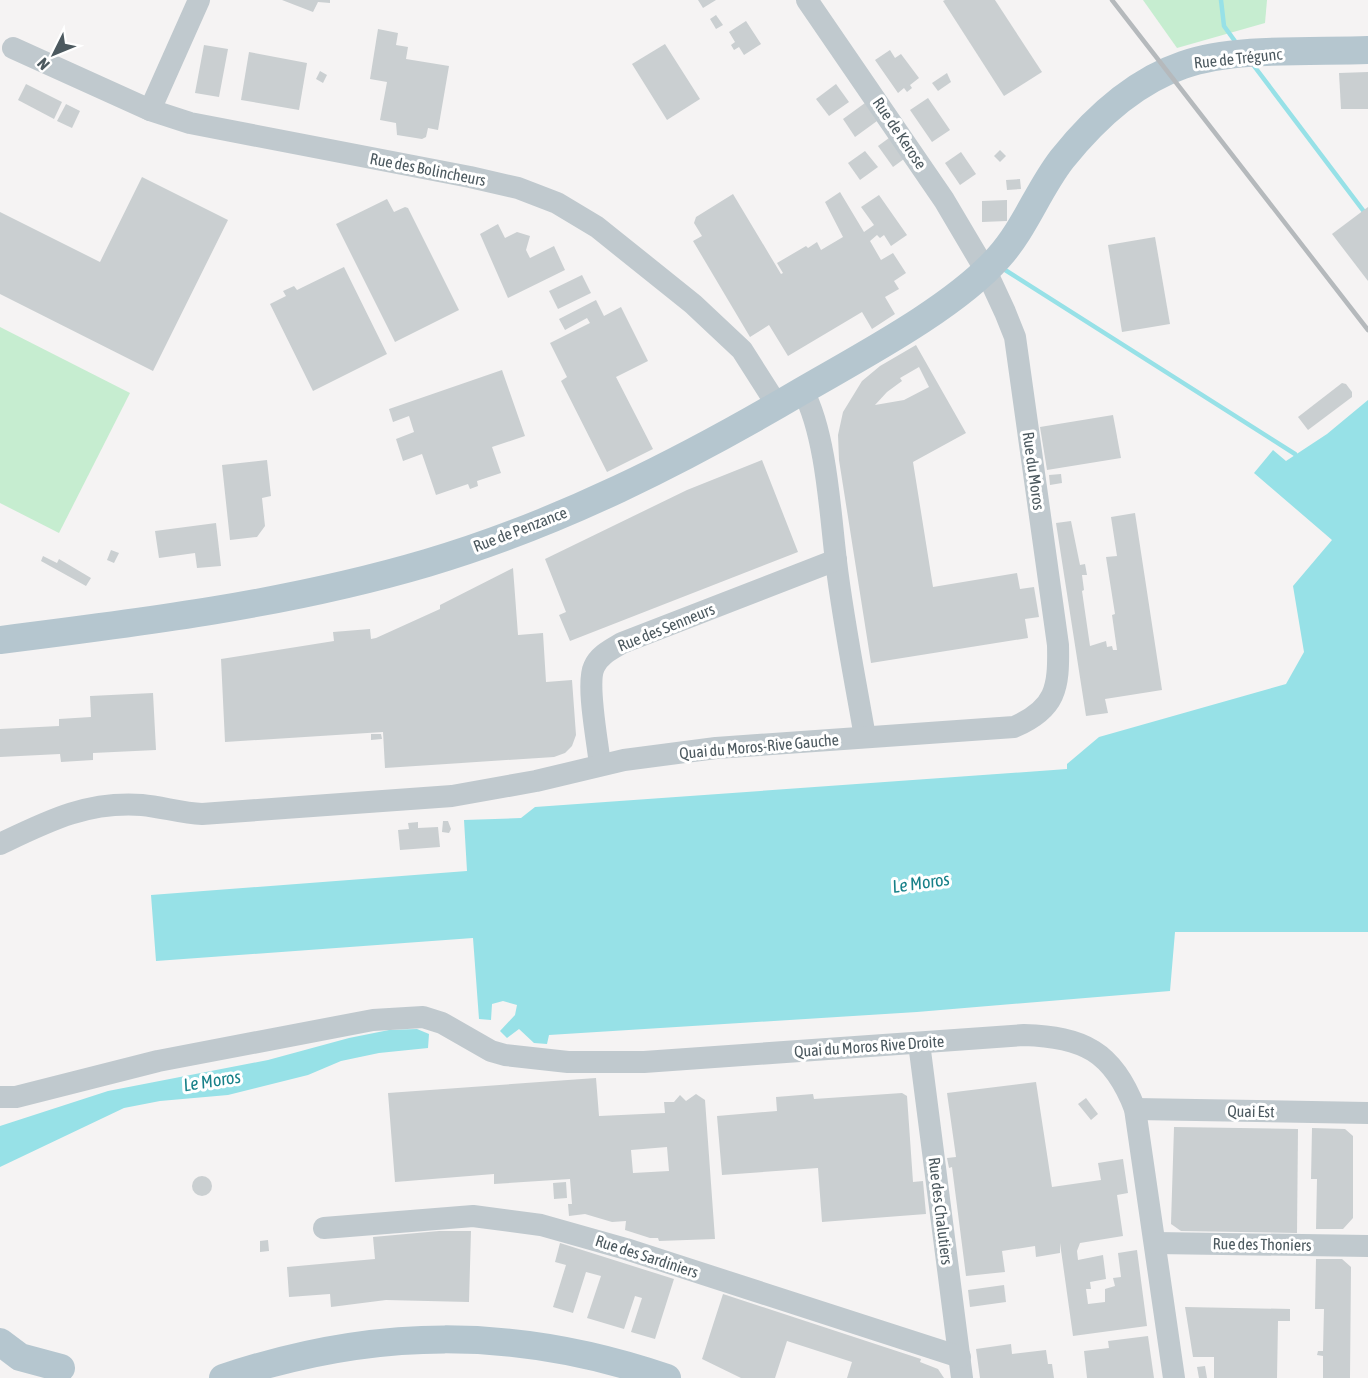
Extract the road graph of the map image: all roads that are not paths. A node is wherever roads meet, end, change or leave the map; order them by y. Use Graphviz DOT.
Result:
graph roads {
  1 [pos="199,0"];
  2 [pos="807,0"];
  3 [pos="13,48"];
  4 [pos="1368,50"];
  5 [pos="150,110"];
  6 [pos="986,271"];
  7 [pos="803,391"];
  8 [pos="777,405"];
  9 [pos="836,560"];
  10 [pos="0,640"];
  11 [pos="1059,677"];
  12 [pos="865,737"];
  13 [pos="600,765"];
  14 [pos="0,844"];
  15 [pos="919,1043"];
  16 [pos="0,1097"];
  17 [pos="1135,1109"];
  18 [pos="1368,1113"];
  19 [pos="324,1228"];
  20 [pos="1156,1243"];
  21 [pos="1368,1246"];
  22 [pos="0,1342"];
  23 [pos="961,1367"];
  24 [pos="71,1373"];
  25 [pos="21,1378"];
  26 [pos="223,1378"];
  27 [pos="667,1378"];
  28 [pos="1174,1378"];
  1 -- 5 [label="street"];
  2 -- 6 [label="street, Rue de Kerose"];
  3 -- 5 [label="street, Rue des Bolincheurs"];
  4 -- 6 [label="main road, Rue de Trégunc"];
  5 -- 8 [label="street, Rue des Bolincheurs"];
  6 -- 7 [label="main road, Rue de Penzance"];
  6 -- 11 [label="street, Rue du Moros"];
  7 -- 8 [label="main road, Rue de Penzance"];
  7 -- 9 [label="street"];
  8 -- 10 [label="main road, Rue de Penzance"];
  9 -- 12 [label="street"];
  9 -- 13 [label="street, Rue des Senneurs"];
  11 -- 12 [label="street, Quai du Moros-Rive Gauche"];
  12 -- 13 [label="street, Quai du Moros-Rive Gauche"];
  13 -- 14 [label="street, Quai du Moros-Rive Gauche"];
  15 -- 16 [label="street, Quai du Moros Rive Droite"];
  15 -- 17 [label="street, Quai du Moros Rive Droite"];
  15 -- 23 [label="street, Rue des Chalutiers"];
  17 -- 18 [label="street, Quai Est"];
  17 -- 20 [label="street, Quai du Moros Rive Droite"];
  19 -- 23 [label="street, Rue des Sardiniers"];
  20 -- 21 [label="street, Rue des Thoniers"];
  20 -- 28 [label="street, Quai du Moros Rive Droite"];
  22 -- 24 [label="main road"];
  24 -- 25 [label="main road"];
  26 -- 27 [label="main road"];
}
